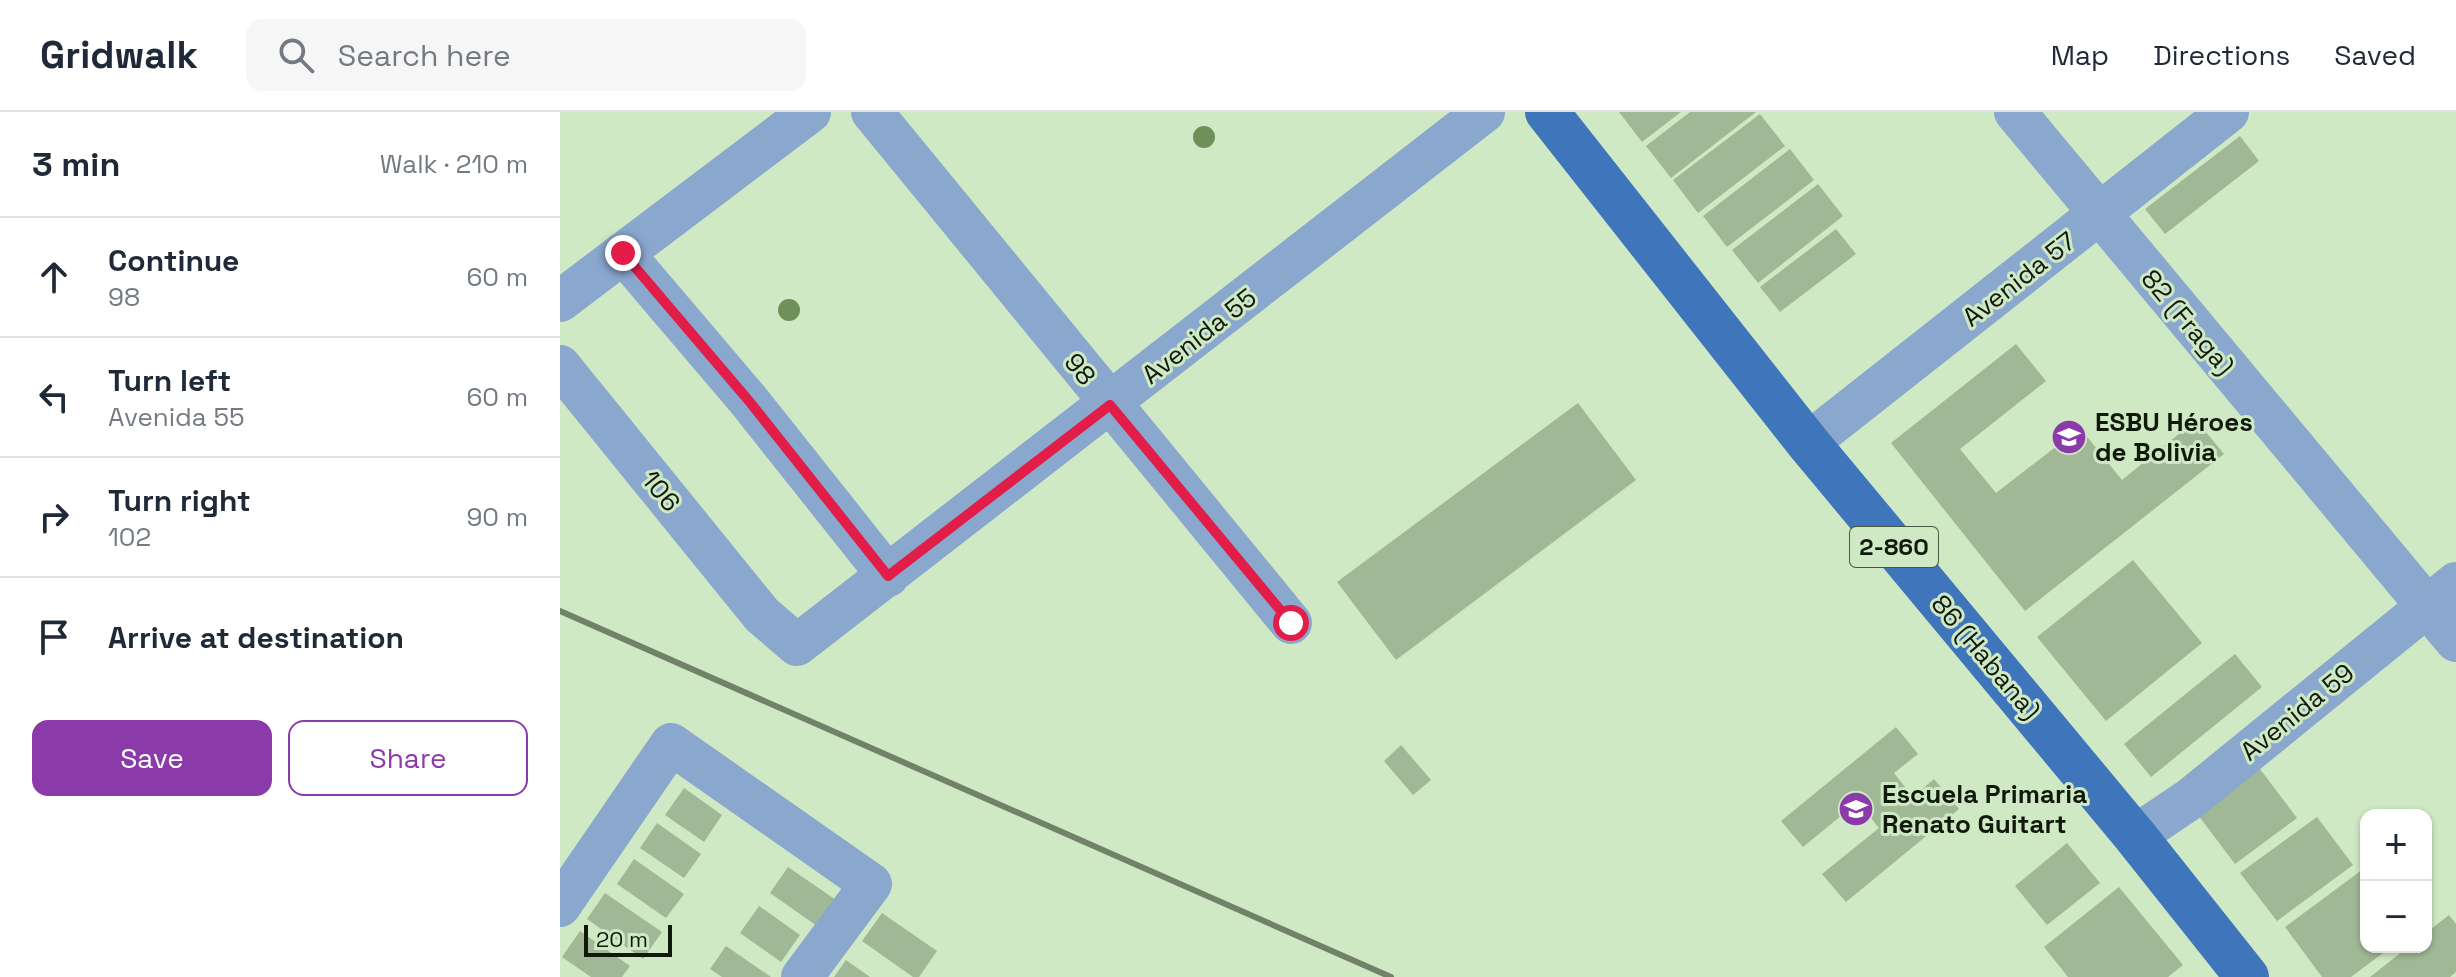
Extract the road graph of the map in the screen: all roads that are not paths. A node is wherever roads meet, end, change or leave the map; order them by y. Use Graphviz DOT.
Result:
graph roads {
  1 [pos="810,112"];
  2 [pos="872,112"];
  3 [pos="1484,112"];
  4 [pos="1547,112"];
  5 [pos="2015,112"];
  6 [pos="2228,112"];
  7 [pos="2099,216"];
  8 [pos="623,253"];
  9 [pos="560,301"];
  10 [pos="560,366"];
  11 [pos="1110,405"];
  12 [pos="1808,443"];
  13 [pos="888,576"];
  14 [pos="2442,594"];
  15 [pos="762,615"];
  16 [pos="1291,623"];
  17 [pos="2456,641"];
  18 [pos="2135,836"];
  19 [pos="560,906"];
  20 [pos="802,977"];
  21 [pos="2247,977"];
  1 -- 8 [label="street"];
  2 -- 11 [label="street, 98"];
  3 -- 11 [label="street, Avenida 55"];
  4 -- 12 [label="main road, 86 (Habana) / 2-860"];
  5 -- 7 [label="street, 82 (Fraga)"];
  6 -- 7 [label="street, Avenida 57"];
  7 -- 12 [label="street, Avenida 57"];
  7 -- 14 [label="street, 82 (Fraga)"];
  8 -- 9 [label="street"];
  8 -- 13 [label="street"];
  10 -- 15 [label="street, 106"];
  11 -- 13 [label="street, Avenida 55"];
  11 -- 16 [label="street, 98"];
  12 -- 18 [label="main road, 86 (Habana) / 2-860"];
  13 -- 15 [label="street, Avenida 55"];
  14 -- 17 [label="street, 82 (Fraga)"];
  14 -- 18 [label="street, Avenida 59"];
  18 -- 21 [label="main road, 86 (Habana) / 2-860"];
  19 -- 20 [label="street"];
}
